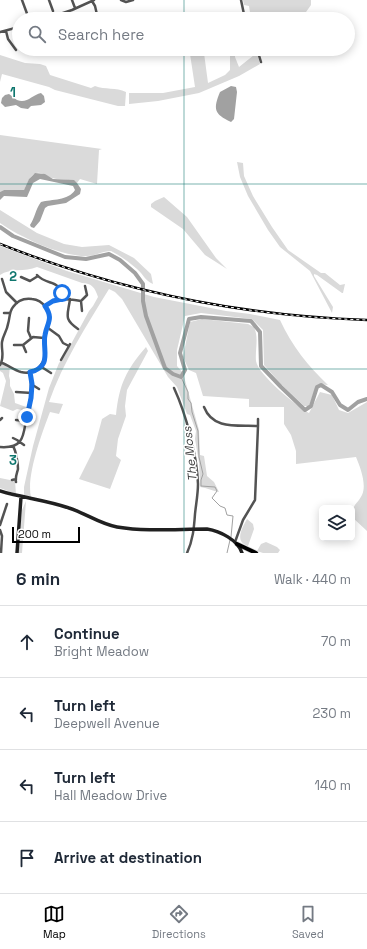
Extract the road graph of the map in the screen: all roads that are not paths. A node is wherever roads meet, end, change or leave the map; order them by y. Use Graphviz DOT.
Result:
graph roads {
  1 [pos="26,0"];
  2 [pos="49,0"];
  3 [pos="72,0"];
  4 [pos="93,0"];
  5 [pos="121,0"];
  6 [pos="133,0"];
  7 [pos="240,0"];
  8 [pos="22,1"];
  9 [pos="75,8"];
  10 [pos="53,11"];
  11 [pos="26,12"];
  12 [pos="65,12"];
  13 [pos="96,12"];
  14 [pos="243,12"];
  15 [pos="12,29"];
  16 [pos="6,31"];
  17 [pos="0,32"];
  18 [pos="12,44"];
  19 [pos="260,56"];
  20 [pos="261,62"];
  21 [pos="21,277"];
  22 [pos="2,279"];
  23 [pos="85,286"];
  24 [pos="62,299"];
  25 [pos="70,299"];
  26 [pos="81,301"];
  27 [pos="17,303"];
  28 [pos="45,306"];
  29 [pos="82,311"];
  30 [pos="4,312"];
  31 [pos="10,313"];
  32 [pos="29,318"];
  33 [pos="48,328"];
  34 [pos="78,330"];
  35 [pos="31,338"];
  36 [pos="44,338"];
  37 [pos="1,341"];
  38 [pos="14,345"];
  39 [pos="23,345"];
  40 [pos="26,352"];
  41 [pos="61,360"];
  42 [pos="1,364"];
  43 [pos="40,366"];
  44 [pos="30,372"];
  45 [pos="51,372"];
  46 [pos="32,384"];
  47 [pos="174,388"];
  48 [pos="39,389"];
  49 [pos="16,392"];
  50 [pos="32,393"];
  51 [pos="204,407"];
  52 [pos="27,414"];
  53 [pos="33,417"];
  54 [pos="258,419"];
  55 [pos="16,420"];
  56 [pos="26,420"];
  57 [pos="258,426"];
  58 [pos="13,438"];
  59 [pos="20,442"];
  60 [pos="24,445"];
  61 [pos="13,446"];
  62 [pos="0,447"];
  63 [pos="12,480"];
  64 [pos="0,491"];
  65 [pos="20,497"];
  66 [pos="7,504"];
  67 [pos="0,525"];
  68 [pos="195,529"];
  69 [pos="0,530"];
  70 [pos="236,543"];
  71 [pos="0,551"];
  72 [pos="17,553"];
  73 [pos="187,553"];
  74 [pos="242,553"];
  75 [pos="256,553"];
  1 -- 8 [label="street"];
  2 -- 10 [label="street"];
  3 -- 9 [label="street"];
  4 -- 9 [label="street"];
  4 -- 13 [label="street"];
  5 -- 6 [label="street"];
  7 -- 14 [label="street"];
  8 -- 11 [label="street"];
  9 -- 12 [label="street"];
  15 -- 16 [label="street"];
  16 -- 17 [label="street"];
  16 -- 18 [label="street"];
  19 -- 20 [label="street"];
  21 -- 24 [label="street"];
  22 -- 27 [label="street"];
  23 -- 26 [label="street"];
  24 -- 25 [label="street"];
  24 -- 28 [label="street"];
  25 -- 26 [label="street"];
  25 -- 34 [label="street"];
  26 -- 29 [label="street"];
  27 -- 28 [label="street"];
  27 -- 31 [label="street"];
  28 -- 33 [label="street"];
  30 -- 31 [label="street"];
  31 -- 37 [label="street"];
  32 -- 35 [label="street"];
  33 -- 36 [label="street"];
  33 -- 41 [label="street"];
  35 -- 36 [label="street"];
  35 -- 39 [label="street"];
  36 -- 43 [label="street"];
  37 -- 42 [label="street"];
  38 -- 39 [label="street"];
  39 -- 40 [label="street"];
  42 -- 44 [label="street"];
  43 -- 44 [label="street"];
  43 -- 45 [label="street"];
  44 -- 46 [label="street"];
  46 -- 48 [label="street"];
  46 -- 50 [label="street"];
  47 -- 68 [label="street"];
  49 -- 50 [label="street"];
  50 -- 52 [label="street"];
  51 -- 57 [label="street"];
  52 -- 53 [label="street"];
  52 -- 56 [label="street"];
  54 -- 57 [label="street"];
  55 -- 56 [label="street"];
  56 -- 59 [label="street"];
  57 -- 70 [label="street"];
  58 -- 59 [label="street"];
  59 -- 60 [label="street"];
  59 -- 61 [label="street"];
  61 -- 62 [label="street"];
  61 -- 63 [label="street"];
  64 -- 65 [label="main road"];
  65 -- 68 [label="main road"];
  65 -- 72 [label="main road"];
  66 -- 67 [label="street"];
  68 -- 70 [label="main road"];
  68 -- 73 [label="street"];
  69 -- 71 [label="street"];
  70 -- 74 [label="main road"];
  70 -- 75 [label="main road"];
}
